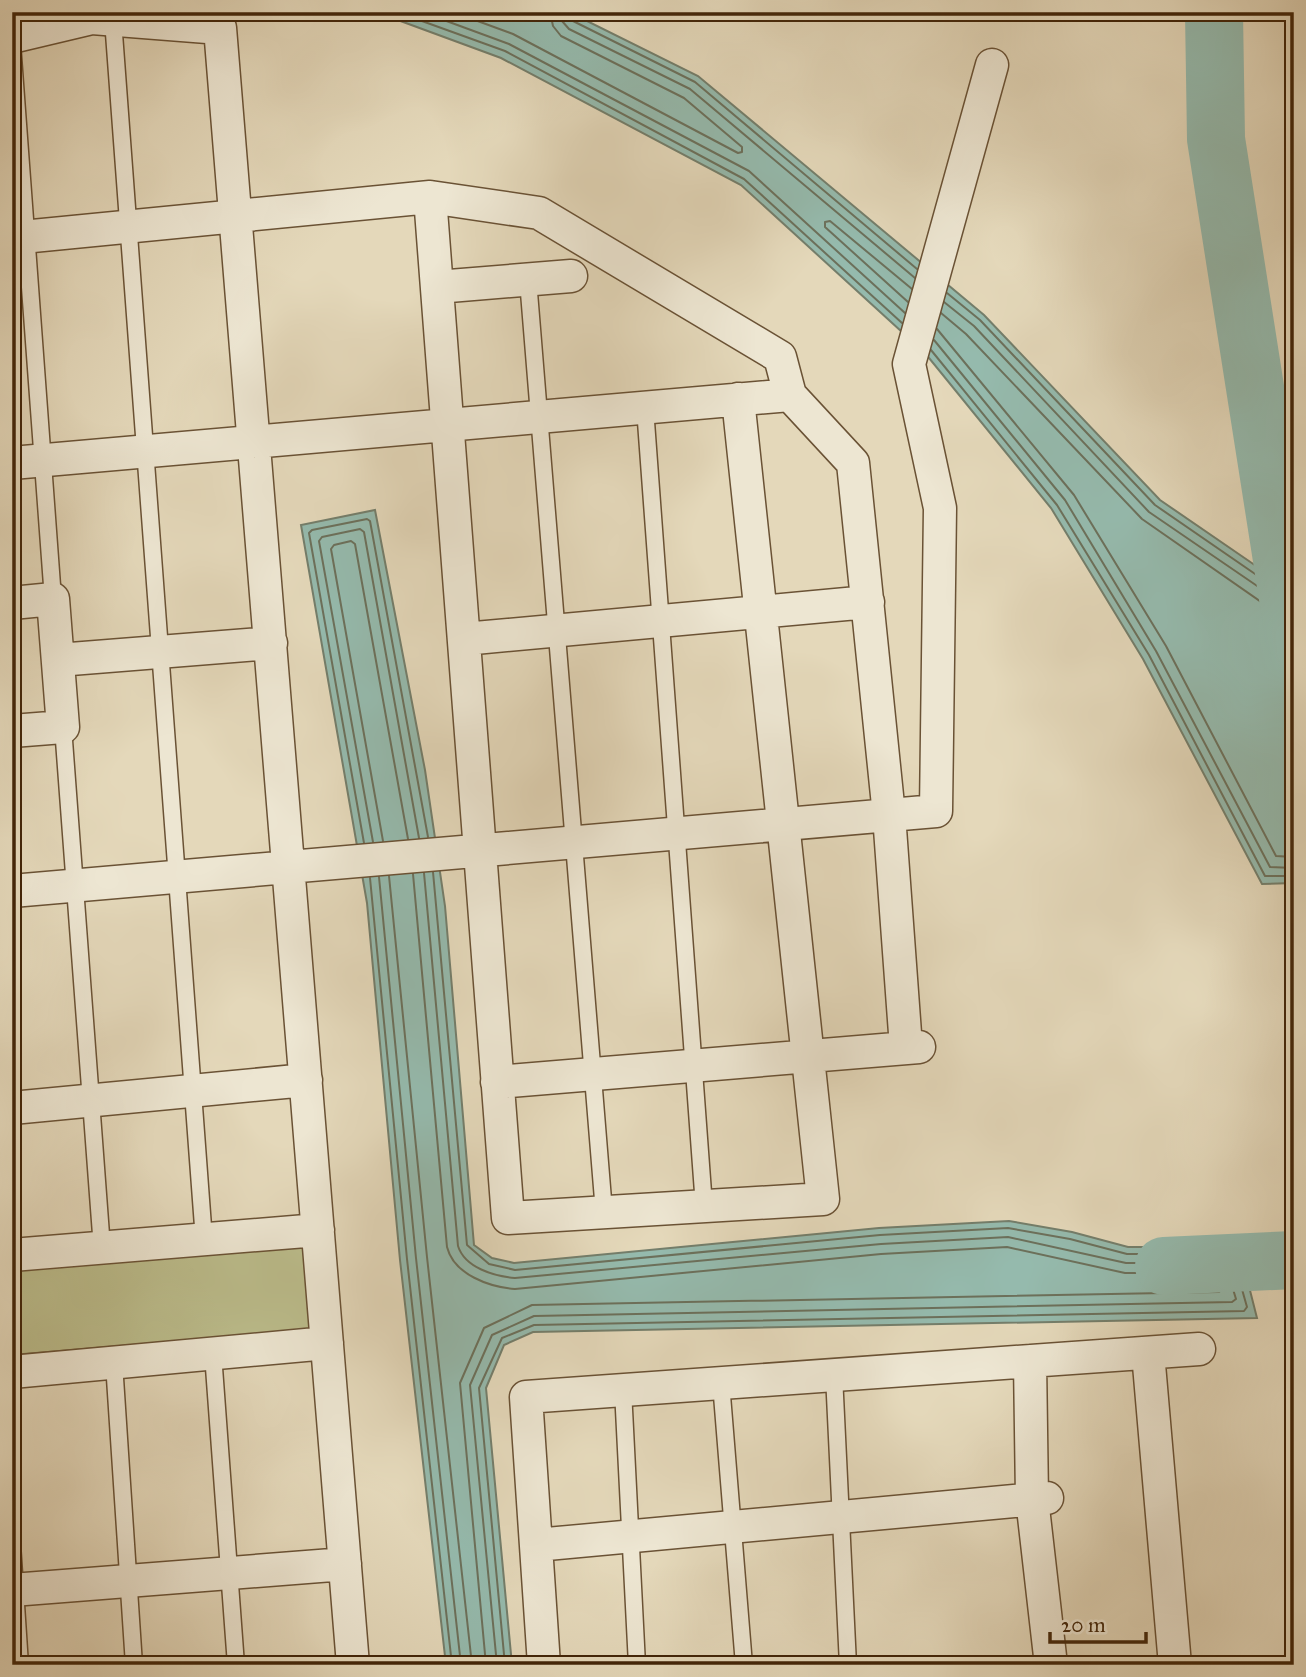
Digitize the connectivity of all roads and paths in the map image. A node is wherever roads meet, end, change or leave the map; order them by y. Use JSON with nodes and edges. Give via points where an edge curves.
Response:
{"nodes":[{"id":1,"x":113,"y":20,"type":"junction"},
{"id":2,"x":12,"y":37,"type":"edge"},
{"id":3,"x":12,"y":43,"type":"edge"},
{"id":4,"x":992,"y":65,"type":"dead end"},
{"id":5,"x":430,"y":197,"type":"junction"},
{"id":6,"x":236,"y":216,"type":"junction"},
{"id":7,"x":128,"y":226,"type":"junction"},
{"id":8,"x":19,"y":237,"type":"edge"},
{"id":9,"x":571,"y":276,"type":"dead end"},
{"id":10,"x":528,"y":280,"type":"junction"},
{"id":11,"x":437,"y":287,"type":"junction"},
{"id":12,"x":790,"y":395,"type":"junction"},
{"id":13,"x":738,"y":400,"type":"junction"},
{"id":14,"x":645,"y":408,"type":"junction"},
{"id":15,"x":539,"y":417,"type":"junction"},
{"id":16,"x":447,"y":425,"type":"junction"},
{"id":17,"x":254,"y":442,"type":"junction"},
{"id":18,"x":145,"y":452,"type":"junction"},
{"id":19,"x":28,"y":462,"type":"edge"},
{"id":20,"x":53,"y":600,"type":"junction"},
{"id":21,"x":867,"y":602,"type":"junction"},
{"id":22,"x":12,"y":603,"type":"edge"},
{"id":23,"x":761,"y":612,"type":"junction"},
{"id":24,"x":661,"y":621,"type":"junction"},
{"id":25,"x":557,"y":631,"type":"junction"},
{"id":26,"x":464,"y":639,"type":"junction"},
{"id":27,"x":271,"y":643,"type":"junction"},
{"id":28,"x":160,"y":652,"type":"junction"},
{"id":29,"x":58,"y":660,"type":"junction"},
{"id":30,"x":63,"y":727,"type":"junction"},
{"id":31,"x":12,"y":731,"type":"edge"},
{"id":32,"x":889,"y":815,"type":"junction"},
{"id":33,"x":783,"y":824,"type":"junction"},
{"id":34,"x":677,"y":834,"type":"junction"},
{"id":35,"x":574,"y":842,"type":"junction"},
{"id":36,"x":479,"y":851,"type":"junction"},
{"id":37,"x":288,"y":867,"type":"junction"},
{"id":38,"x":177,"y":877,"type":"junction"},
{"id":39,"x":75,"y":886,"type":"junction"},
{"id":40,"x":12,"y":891,"type":"edge"},
{"id":41,"x":807,"y":1056,"type":"junction"},
{"id":42,"x":693,"y":1065,"type":"junction"},
{"id":43,"x":593,"y":1073,"type":"junction"},
{"id":44,"x":306,"y":1080,"type":"junction"},
{"id":45,"x":497,"y":1082,"type":"junction"},
{"id":46,"x":193,"y":1091,"type":"junction"},
{"id":47,"x":91,"y":1100,"type":"junction"},
{"id":48,"x":12,"y":1108,"type":"edge"},
{"id":49,"x":704,"y":1206,"type":"junction"},
{"id":50,"x":604,"y":1212,"type":"junction"},
{"id":51,"x":318,"y":1230,"type":"junction"},
{"id":52,"x":204,"y":1240,"type":"junction"},
{"id":53,"x":102,"y":1248,"type":"junction"},
{"id":54,"x":12,"y":1255,"type":"edge"},
{"id":55,"x":327,"y":1343,"type":"junction"},
{"id":56,"x":1199,"y":1349,"type":"dead end"},
{"id":57,"x":212,"y":1353,"type":"junction"},
{"id":58,"x":1148,"y":1353,"type":"junction"},
{"id":59,"x":1030,"y":1361,"type":"junction"},
{"id":60,"x":114,"y":1363,"type":"junction"},
{"id":61,"x":12,"y":1372,"type":"edge"},
{"id":62,"x":834,"y":1375,"type":"junction"},
{"id":63,"x":721,"y":1383,"type":"junction"},
{"id":64,"x":623,"y":1390,"type":"junction"},
{"id":65,"x":1040,"y":1499,"type":"junction"},
{"id":66,"x":841,"y":1517,"type":"junction"},
{"id":67,"x":732,"y":1527,"type":"junction"},
{"id":68,"x":631,"y":1536,"type":"junction"},
{"id":69,"x":12,"y":1544,"type":"edge"},
{"id":70,"x":536,"y":1545,"type":"junction"},
{"id":71,"x":345,"y":1563,"type":"junction"},
{"id":72,"x":229,"y":1573,"type":"junction"},
{"id":73,"x":127,"y":1581,"type":"junction"},
{"id":74,"x":14,"y":1590,"type":"edge"},
{"id":75,"x":20,"y":1665,"type":"edge"},
{"id":76,"x":134,"y":1665,"type":"edge"},
{"id":77,"x":236,"y":1665,"type":"edge"},
{"id":78,"x":353,"y":1665,"type":"edge"},
{"id":79,"x":544,"y":1665,"type":"edge"},
{"id":80,"x":637,"y":1665,"type":"edge"},
{"id":81,"x":744,"y":1665,"type":"edge"},
{"id":82,"x":848,"y":1665,"type":"edge"},
{"id":83,"x":1051,"y":1665,"type":"edge"},
{"id":84,"x":1175,"y":1665,"type":"edge"}],
"edges":[{"from":1,"to":2,"type":"street","via":[[92,19]]},
{"from":1,"to":6,"type":"street","via":[[220,28]]},
{"from":1,"to":7,"type":"lane"},
{"from":3,"to":8,"type":"lane"},
{"from":4,"to":32,"type":"street","via":[[909,365],[940,508],[936,811]]},
{"from":5,"to":6,"type":"street"},
{"from":5,"to":11,"type":"street"},
{"from":5,"to":12,"type":"street","via":[[539,213],[779,358]]},
{"from":6,"to":7,"type":"street"},
{"from":6,"to":17,"type":"street"},
{"from":7,"to":8,"type":"street"},
{"from":7,"to":18,"type":"lane"},
{"from":8,"to":19,"type":"lane"},
{"from":9,"to":10,"type":"street"},
{"from":10,"to":11,"type":"street"},
{"from":10,"to":15,"type":"lane"},
{"from":11,"to":16,"type":"street"},
{"from":12,"to":13,"type":"street"},
{"from":12,"to":21,"type":"street","via":[[853,463]]},
{"from":13,"to":14,"type":"street"},
{"from":13,"to":23,"type":"street"},
{"from":14,"to":15,"type":"street"},
{"from":14,"to":24,"type":"lane"},
{"from":15,"to":16,"type":"street"},
{"from":15,"to":25,"type":"lane"},
{"from":16,"to":17,"type":"street"},
{"from":16,"to":26,"type":"street"},
{"from":17,"to":18,"type":"street"},
{"from":17,"to":27,"type":"street"},
{"from":18,"to":19,"type":"street"},
{"from":18,"to":28,"type":"lane"},
{"from":19,"to":20,"type":"lane"},
{"from":20,"to":22,"type":"street"},
{"from":20,"to":29,"type":"street"},
{"from":21,"to":23,"type":"street"},
{"from":21,"to":32,"type":"street"},
{"from":23,"to":24,"type":"street"},
{"from":23,"to":33,"type":"street"},
{"from":24,"to":25,"type":"street"},
{"from":24,"to":34,"type":"lane"},
{"from":25,"to":26,"type":"street"},
{"from":25,"to":35,"type":"lane"},
{"from":26,"to":36,"type":"street"},
{"from":27,"to":28,"type":"street"},
{"from":27,"to":37,"type":"street"},
{"from":28,"to":29,"type":"street"},
{"from":28,"to":38,"type":"lane"},
{"from":29,"to":30,"type":"street"},
{"from":30,"to":31,"type":"street"},
{"from":30,"to":39,"type":"lane"},
{"from":32,"to":33,"type":"street"},
{"from":32,"to":41,"type":"street","via":[[913,1047]]},
{"from":33,"to":34,"type":"street"},
{"from":33,"to":41,"type":"street"},
{"from":34,"to":35,"type":"street"},
{"from":34,"to":42,"type":"lane"},
{"from":35,"to":36,"type":"street"},
{"from":35,"to":43,"type":"lane"},
{"from":36,"to":37,"type":"street"},
{"from":36,"to":45,"type":"street"},
{"from":37,"to":38,"type":"street"},
{"from":37,"to":44,"type":"street"},
{"from":38,"to":39,"type":"street"},
{"from":38,"to":46,"type":"lane"},
{"from":39,"to":40,"type":"street"},
{"from":39,"to":47,"type":"lane"},
{"from":41,"to":42,"type":"street"},
{"from":41,"to":49,"type":"street","via":[[823,1199]]},
{"from":42,"to":43,"type":"street"},
{"from":42,"to":49,"type":"lane"},
{"from":43,"to":45,"type":"street"},
{"from":43,"to":50,"type":"lane"},
{"from":44,"to":46,"type":"street"},
{"from":44,"to":51,"type":"street"},
{"from":45,"to":50,"type":"street","via":[[508,1218]]},
{"from":46,"to":47,"type":"street"},
{"from":46,"to":52,"type":"lane"},
{"from":47,"to":48,"type":"street"},
{"from":47,"to":53,"type":"lane"},
{"from":49,"to":50,"type":"street"},
{"from":51,"to":52,"type":"street"},
{"from":51,"to":55,"type":"street"},
{"from":52,"to":53,"type":"street"},
{"from":53,"to":54,"type":"street"},
{"from":55,"to":57,"type":"street"},
{"from":55,"to":71,"type":"street"},
{"from":56,"to":58,"type":"street"},
{"from":57,"to":60,"type":"street"},
{"from":57,"to":72,"type":"lane"},
{"from":58,"to":59,"type":"street"},
{"from":58,"to":84,"type":"street"},
{"from":59,"to":62,"type":"street"},
{"from":59,"to":65,"type":"street"},
{"from":60,"to":61,"type":"street"},
{"from":60,"to":73,"type":"lane"},
{"from":62,"to":63,"type":"street"},
{"from":62,"to":66,"type":"lane"},
{"from":63,"to":64,"type":"street"},
{"from":63,"to":67,"type":"lane"},
{"from":64,"to":68,"type":"lane"},
{"from":64,"to":70,"type":"street","via":[[526,1397]]},
{"from":65,"to":66,"type":"street"},
{"from":65,"to":83,"type":"street"},
{"from":66,"to":67,"type":"street"},
{"from":66,"to":82,"type":"lane"},
{"from":67,"to":68,"type":"street"},
{"from":67,"to":81,"type":"lane"},
{"from":68,"to":70,"type":"street"},
{"from":68,"to":80,"type":"lane"},
{"from":69,"to":74,"type":"lane"},
{"from":70,"to":79,"type":"street"},
{"from":71,"to":72,"type":"street"},
{"from":71,"to":78,"type":"street"},
{"from":72,"to":73,"type":"street"},
{"from":72,"to":77,"type":"lane"},
{"from":73,"to":74,"type":"street"},
{"from":73,"to":76,"type":"lane"},
{"from":74,"to":75,"type":"lane"}]}
